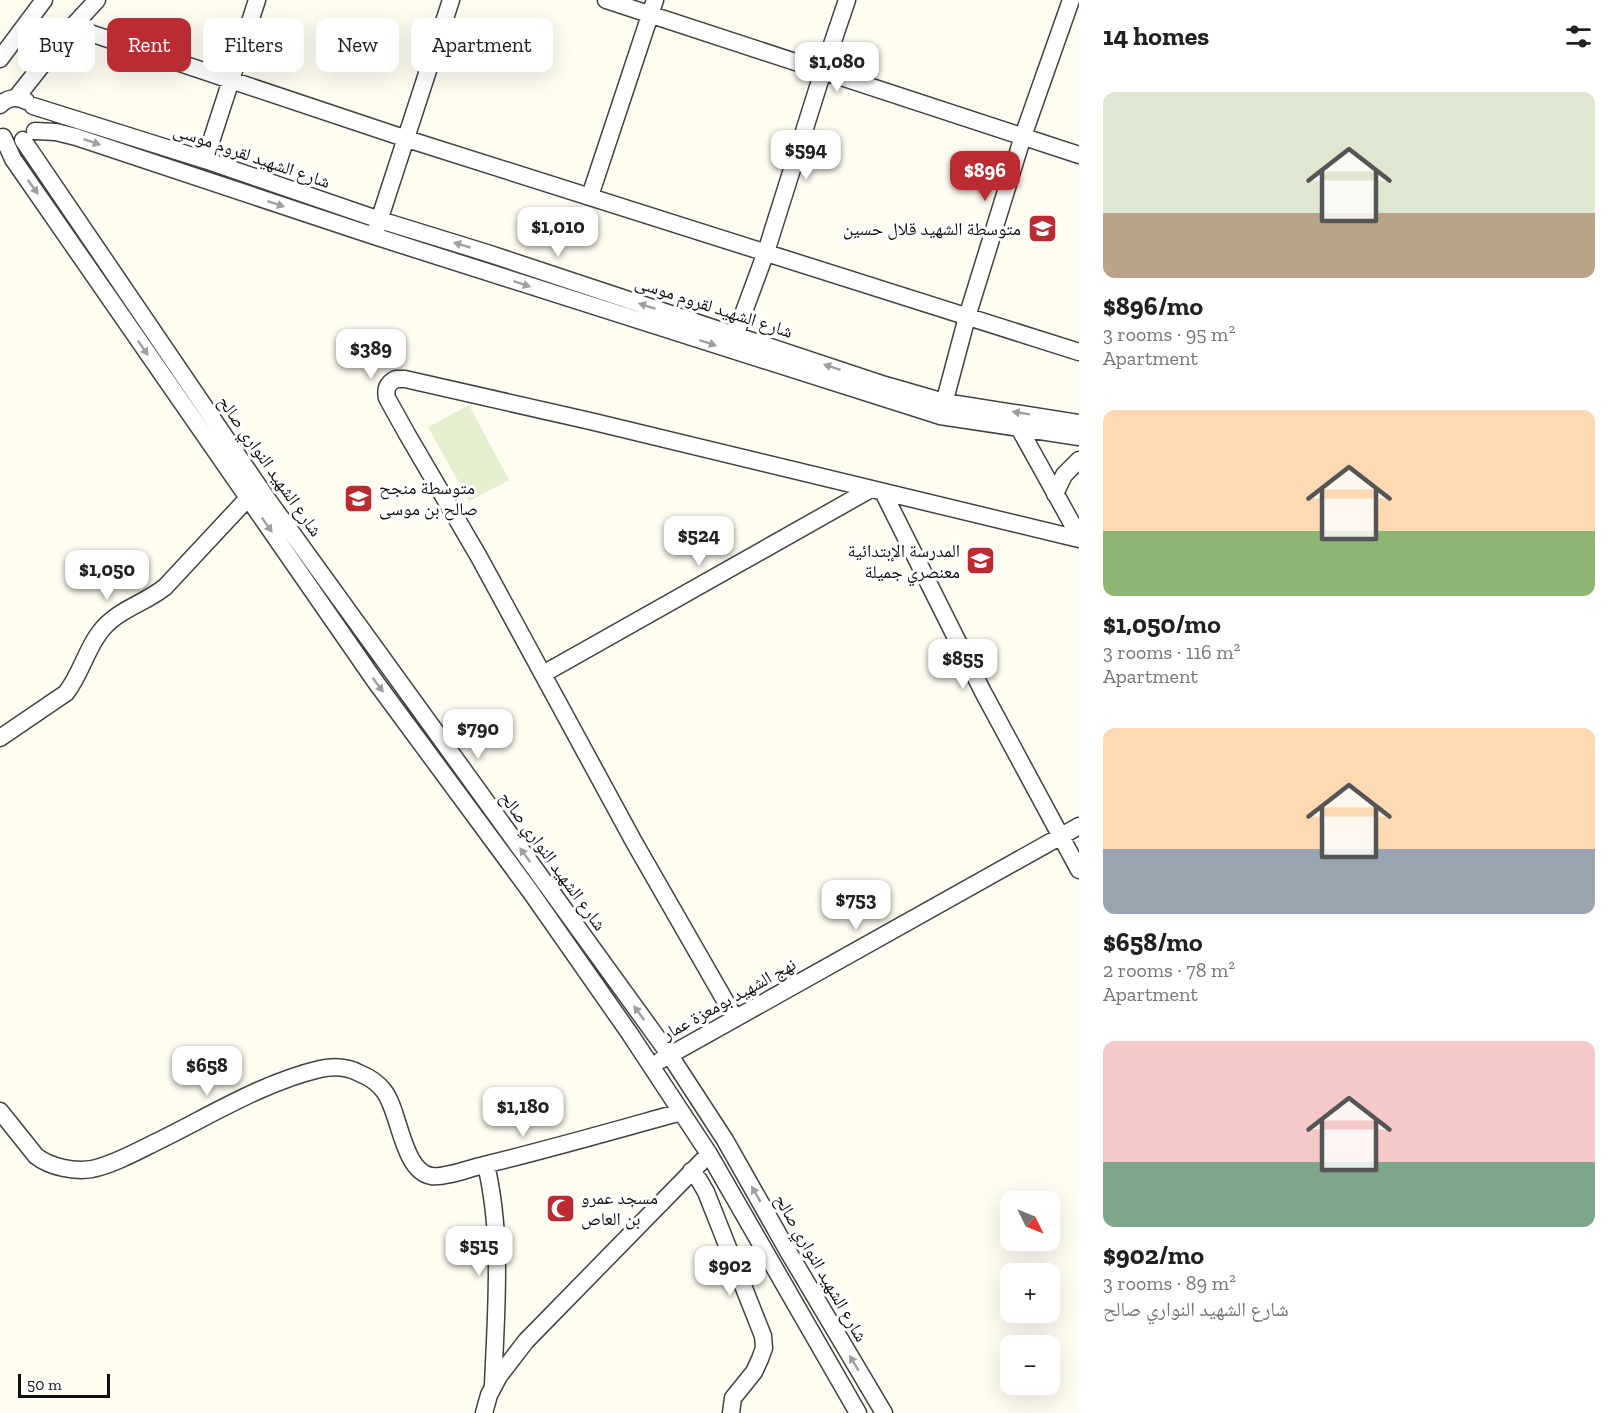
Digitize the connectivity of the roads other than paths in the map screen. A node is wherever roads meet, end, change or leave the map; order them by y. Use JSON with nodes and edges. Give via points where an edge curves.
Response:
{"nodes":[{"id":1,"x":44,"y":0,"type":"edge"},
{"id":2,"x":97,"y":0,"type":"edge"},
{"id":3,"x":257,"y":0,"type":"edge"},
{"id":4,"x":451,"y":0,"type":"edge"},
{"id":5,"x":606,"y":0,"type":"edge"},
{"id":6,"x":848,"y":0,"type":"edge"},
{"id":7,"x":1071,"y":0,"type":"edge"},
{"id":8,"x":653,"y":7,"type":"edge"},
{"id":9,"x":80,"y":18,"type":"edge"},
{"id":10,"x":95,"y":35,"type":"edge"},
{"id":11,"x":0,"y":59,"type":"edge"},
{"id":12,"x":823,"y":71,"type":"junction"},
{"id":13,"x":37,"y":72,"type":"edge"},
{"id":14,"x":231,"y":81,"type":"junction"},
{"id":15,"x":16,"y":98,"type":"junction"},
{"id":16,"x":0,"y":105,"type":"edge"},
{"id":17,"x":33,"y":106,"type":"junction"},
{"id":18,"x":2,"y":135,"type":"edge"},
{"id":19,"x":29,"y":135,"type":"junction"},
{"id":20,"x":1023,"y":136,"type":"junction"},
{"id":21,"x":406,"y":139,"type":"junction"},
{"id":22,"x":1079,"y":155,"type":"edge"},
{"id":23,"x":205,"y":160,"type":"junction"},
{"id":24,"x":590,"y":196,"type":"junction"},
{"id":25,"x":380,"y":220,"type":"junction"},
{"id":26,"x":374,"y":236,"type":"junction"},
{"id":27,"x":766,"y":252,"type":"junction"},
{"id":28,"x":968,"y":317,"type":"junction"},
{"id":29,"x":733,"y":343,"type":"junction"},
{"id":30,"x":1079,"y":351,"type":"edge"},
{"id":31,"x":942,"y":409,"type":"junction"},
{"id":32,"x":1079,"y":423,"type":"edge"},
{"id":33,"x":1019,"y":428,"type":"junction"},
{"id":34,"x":1079,"y":437,"type":"edge"},
{"id":35,"x":1079,"y":460,"type":"edge"},
{"id":36,"x":877,"y":491,"type":"junction"},
{"id":37,"x":1055,"y":494,"type":"junction"},
{"id":38,"x":248,"y":498,"type":"junction"},
{"id":39,"x":1079,"y":537,"type":"edge"},
{"id":40,"x":543,"y":674,"type":"junction"},
{"id":41,"x":0,"y":738,"type":"edge"},
{"id":42,"x":1079,"y":826,"type":"edge"},
{"id":43,"x":1060,"y":836,"type":"junction"},
{"id":44,"x":1079,"y":870,"type":"edge"},
{"id":45,"x":735,"y":1018,"type":"junction"},
{"id":46,"x":669,"y":1054,"type":"junction"},
{"id":47,"x":651,"y":1066,"type":"junction"},
{"id":48,"x":0,"y":1111,"type":"edge"},
{"id":49,"x":681,"y":1112,"type":"junction"},
{"id":50,"x":709,"y":1154,"type":"junction"},
{"id":51,"x":486,"y":1165,"type":"junction"},
{"id":52,"x":691,"y":1171,"type":"junction"},
{"id":53,"x":841,"y":1341,"type":"junction"},
{"id":54,"x":823,"y":1352,"type":"junction"},
{"id":55,"x":493,"y":1388,"type":"junction"},
{"id":56,"x":484,"y":1413,"type":"edge"},
{"id":57,"x":731,"y":1413,"type":"edge"},
{"id":58,"x":858,"y":1413,"type":"edge"},
{"id":59,"x":884,"y":1413,"type":"edge"}],
"edges":[{"from":1,"to":11,"type":"street"},
{"from":2,"to":9,"type":"street"},
{"from":3,"to":14,"type":"street"},
{"from":4,"to":21,"type":"street"},
{"from":5,"to":8,"type":"street"},
{"from":6,"to":12,"type":"street"},
{"from":7,"to":20,"type":"street"},
{"from":8,"to":12,"type":"street"},
{"from":8,"to":24,"type":"street"},
{"from":10,"to":14,"type":"street"},
{"from":12,"to":20,"type":"street"},
{"from":12,"to":27,"type":"street"},
{"from":13,"to":15,"type":"street"},
{"from":14,"to":21,"type":"street"},
{"from":14,"to":23,"type":"street"},
{"from":15,"to":16,"type":"street"},
{"from":15,"to":17,"type":"street","name":"شارع الشهيد لقروم موسى"},
{"from":17,"to":19,"type":"street","via":[[38,118]]},
{"from":17,"to":23,"type":"street","name":"شارع الشهيد لقروم موسى"},
{"from":18,"to":19,"type":"street","name":"شارع الشهيد لقروم موسى","via":[[16,141]]},
{"from":18,"to":38,"type":"street","name":"شارع الشهيد النواري صالح","one_way":true,"via":[[13,159]]},
{"from":19,"to":26,"type":"street","name":"شارع الشهيد لقروم موسى","one_way":true,"via":[[56,132],[76,136]]},
{"from":46,"to":19,"type":"street","name":"شارع الشهيد النواري صالح","one_way":true,"via":[[268,500]]},
{"from":20,"to":22,"type":"street"},
{"from":20,"to":28,"type":"street"},
{"from":21,"to":24,"type":"street"},
{"from":21,"to":25,"type":"street"},
{"from":23,"to":25,"type":"street","name":"شارع الشهيد لقروم موسى"},
{"from":24,"to":27,"type":"street"},
{"from":25,"to":26,"type":"street"},
{"from":29,"to":25,"type":"street","name":"شارع الشهيد لقروم موسى","one_way":true,"via":[[487,253]]},
{"from":26,"to":29,"type":"street","name":"شارع الشهيد لقروم موسى","one_way":true},
{"from":27,"to":28,"type":"street"},
{"from":27,"to":29,"type":"street"},
{"from":28,"to":30,"type":"street"},
{"from":28,"to":31,"type":"street"},
{"from":29,"to":31,"type":"street","name":"شارع الشهيد لقروم موسى"},
{"from":32,"to":31,"type":"street","name":"شارع الشهيد لقروم موسى","one_way":true},
{"from":31,"to":33,"type":"street","name":"شارع الشهيد لقروم موسى"},
{"from":33,"to":34,"type":"street","name":"شارع الشهيد لقروم موسى"},
{"from":33,"to":37,"type":"street"},
{"from":35,"to":37,"type":"street","via":[[1064,475]]},
{"from":36,"to":39,"type":"street"},
{"from":36,"to":40,"type":"street"},
{"from":36,"to":40,"type":"street","via":[[590,421],[396,379],[388,385],[387,398]]},
{"from":36,"to":43,"type":"street"},
{"from":37,"to":39,"type":"street"},
{"from":38,"to":41,"type":"street","via":[[165,587],[115,616],[100,631],[66,693]]},
{"from":38,"to":47,"type":"street","name":"شارع الشهيد النواري صالح","one_way":true},
{"from":40,"to":45,"type":"street"},
{"from":42,"to":43,"type":"street","name":"نهج الشهيد بومعزة عمار"},
{"from":43,"to":44,"type":"street"},
{"from":43,"to":45,"type":"street","name":"نهج الشهيد بومعزة عمار"},
{"from":45,"to":46,"type":"street","name":"نهج الشهيد بومعزة عمار"},
{"from":46,"to":47,"type":"street","name":"نهج الشهيد بومعزة عمار"},
{"from":53,"to":46,"type":"street","name":"شارع الشهيد النواري صالح","one_way":true,"via":[[725,1140]]},
{"from":47,"to":49,"type":"street","name":"شارع الشهيد النواري صالح"},
{"from":48,"to":51,"type":"street","via":[[43,1161],[90,1169],[146,1147],[284,1079],[344,1067],[363,1074],[383,1089],[411,1160],[424,1173],[440,1176]]},
{"from":49,"to":50,"type":"street","name":"شارع الشهيد النواري صالح"},
{"from":49,"to":51,"type":"street"},
{"from":50,"to":52,"type":"street"},
{"from":50,"to":54,"type":"street","name":"شارع الشهيد النواري صالح"},
{"from":51,"to":55,"type":"street","via":[[497,1249]]},
{"from":52,"to":55,"type":"street","via":[[526,1341]]},
{"from":52,"to":57,"type":"street","via":[[706,1192],[763,1336],[760,1359],[733,1398]]},
{"from":53,"to":54,"type":"street"},
{"from":59,"to":53,"type":"street","name":"شارع الشهيد النواري صالح","one_way":true},
{"from":54,"to":58,"type":"street","name":"شارع الشهيد النواري صالح"},
{"from":55,"to":56,"type":"street"}]}
